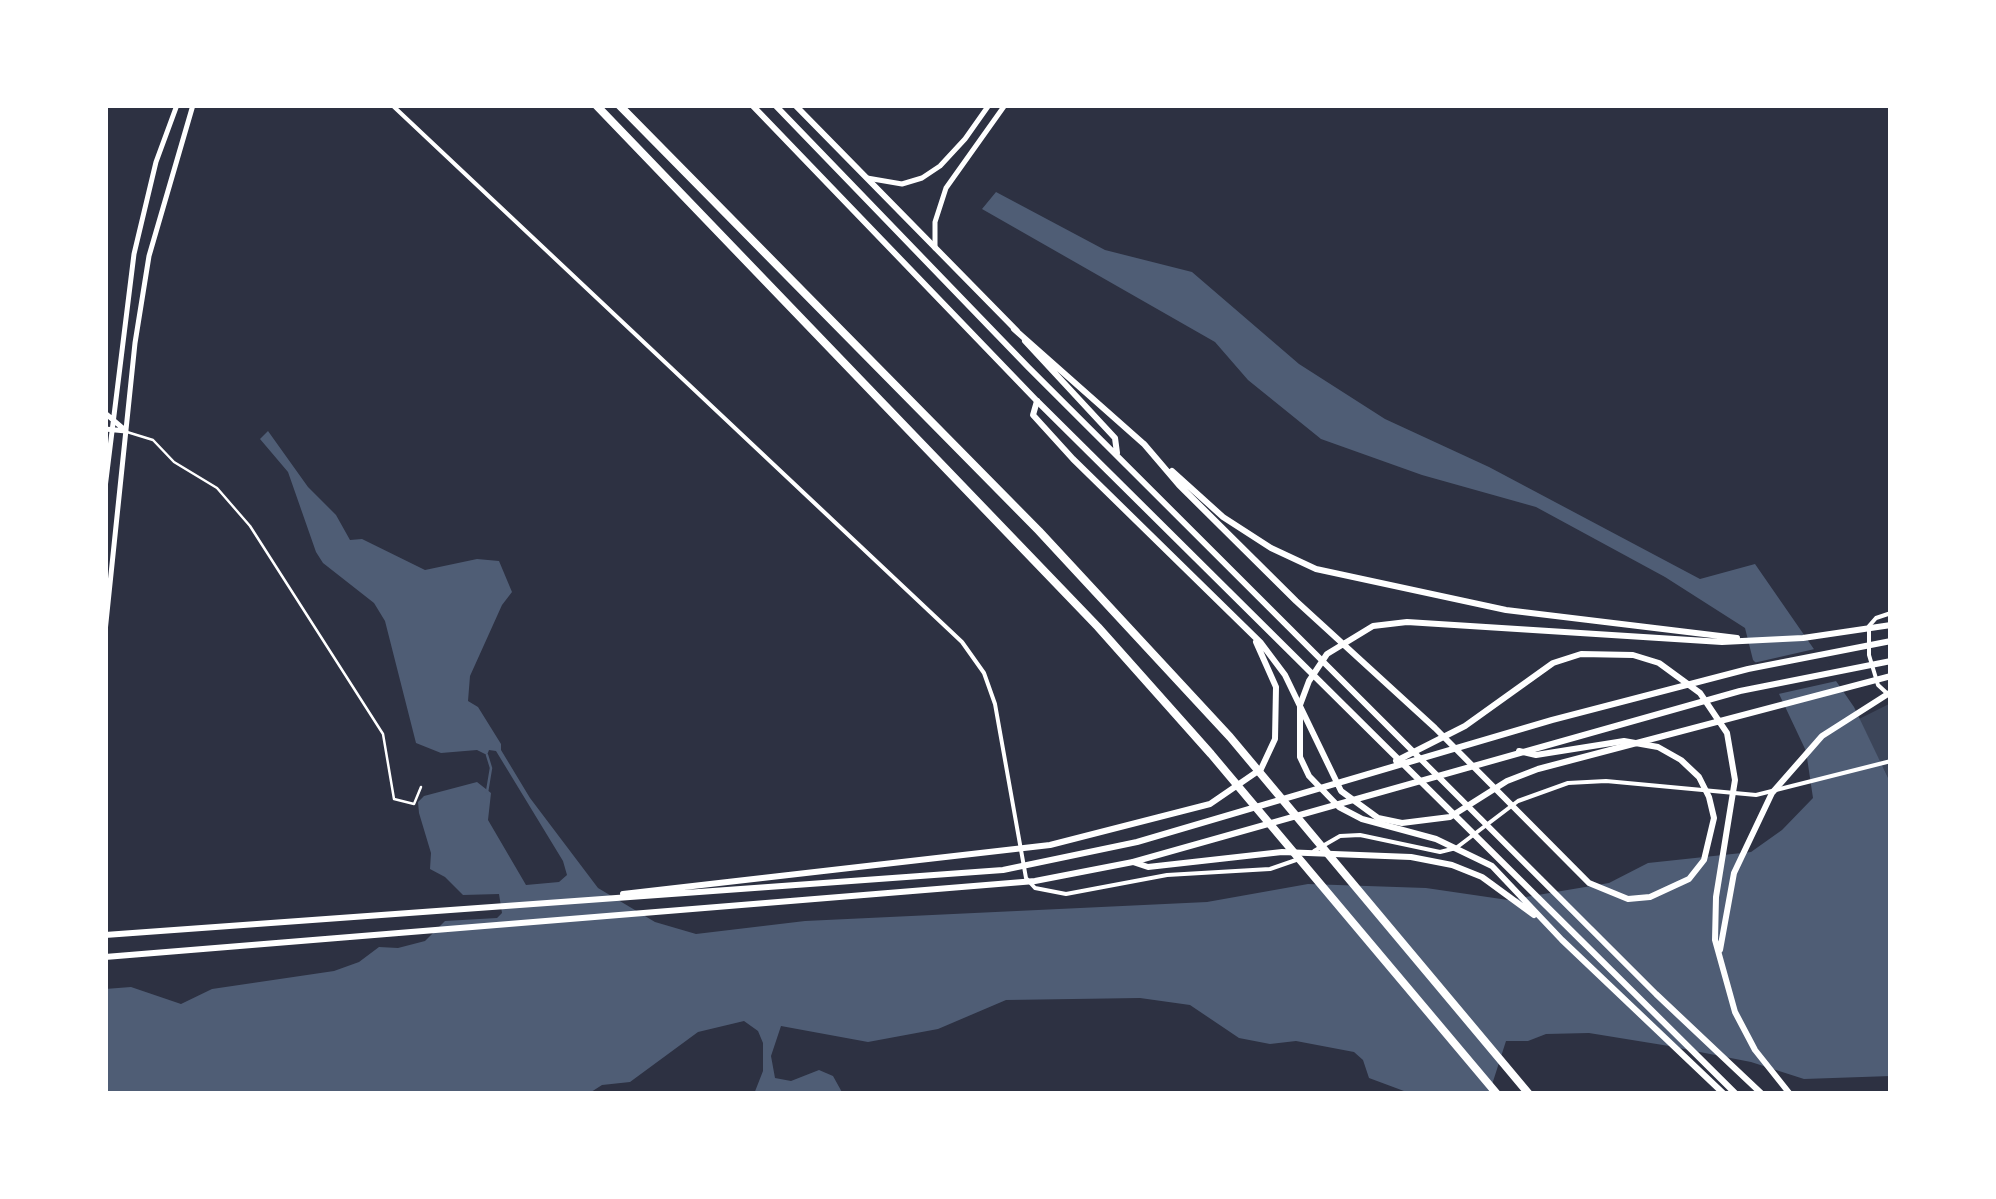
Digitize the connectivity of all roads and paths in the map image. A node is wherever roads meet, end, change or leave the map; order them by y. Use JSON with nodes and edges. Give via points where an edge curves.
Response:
{"nodes":[{"id":1,"x":177,"y":105,"type":"edge"},
{"id":2,"x":193,"y":105,"type":"edge"},
{"id":3,"x":392,"y":105,"type":"edge"},
{"id":4,"x":596,"y":105,"type":"edge"},
{"id":5,"x":620,"y":105,"type":"edge"},
{"id":6,"x":752,"y":105,"type":"edge"},
{"id":7,"x":775,"y":105,"type":"edge"},
{"id":8,"x":795,"y":105,"type":"edge"},
{"id":9,"x":989,"y":105,"type":"edge"},
{"id":10,"x":1005,"y":105,"type":"edge"},
{"id":11,"x":864,"y":177,"type":"junction"},
{"id":12,"x":936,"y":248,"type":"junction"},
{"id":13,"x":1014,"y":329,"type":"junction"},
{"id":14,"x":1036,"y":401,"type":"junction"},
{"id":15,"x":108,"y":414,"type":"edge"},
{"id":16,"x":108,"y":430,"type":"edge"},
{"id":17,"x":126,"y":431,"type":"junction"},
{"id":18,"x":1144,"y":444,"type":"junction"},
{"id":19,"x":1117,"y":454,"type":"junction"},
{"id":20,"x":105,"y":488,"type":"edge"},
{"id":21,"x":1891,"y":613,"type":"edge"},
{"id":22,"x":1891,"y":624,"type":"edge"},
{"id":23,"x":105,"y":632,"type":"edge"},
{"id":24,"x":1253,"y":636,"type":"junction"},
{"id":25,"x":1743,"y":640,"type":"junction"},
{"id":26,"x":1891,"y":641,"type":"edge"},
{"id":27,"x":1891,"y":661,"type":"edge"},
{"id":28,"x":1891,"y":676,"type":"edge"},
{"id":29,"x":1891,"y":695,"type":"edge"},
{"id":30,"x":1519,"y":751,"type":"junction"},
{"id":31,"x":1891,"y":762,"type":"edge"},
{"id":32,"x":1382,"y":769,"type":"junction"},
{"id":33,"x":421,"y":787,"type":"dead end"},
{"id":34,"x":1133,"y":862,"type":"junction"},
{"id":35,"x":578,"y":900,"type":"junction"},
{"id":36,"x":105,"y":936,"type":"edge"},
{"id":37,"x":1562,"y":940,"type":"junction"},
{"id":38,"x":1720,"y":956,"type":"junction"},
{"id":39,"x":105,"y":957,"type":"edge"},
{"id":40,"x":1496,"y":1094,"type":"edge"},
{"id":41,"x":1528,"y":1094,"type":"edge"},
{"id":42,"x":1724,"y":1094,"type":"edge"},
{"id":43,"x":1736,"y":1094,"type":"edge"},
{"id":44,"x":1762,"y":1094,"type":"edge"},
{"id":45,"x":1790,"y":1094,"type":"edge"}],
"edges":[{"from":1,"to":15,"type":"main road","via":[[134,254]]},
{"from":2,"to":17,"type":"main road","via":[[149,256]]},
{"from":3,"to":31,"type":"street","via":[[962,642],[984,672],[995,704],[1026,878],[1035,888],[1066,894],[1167,874],[1270,868],[1340,836],[1440,852],[1472,839],[1518,800],[1568,783],[1756,795]]},
{"from":4,"to":40,"type":"highway","via":[[1098,627]]},
{"from":5,"to":41,"type":"highway","via":[[1039,531],[1230,737]]},
{"from":6,"to":14,"type":"main road"},
{"from":7,"to":19,"type":"main road"},
{"from":8,"to":11,"type":"main road"},
{"from":9,"to":11,"type":"main road","via":[[940,166],[922,178],[902,184]]},
{"from":10,"to":12,"type":"main road","via":[[946,188],[935,222]]},
{"from":11,"to":12,"type":"main road"},
{"from":12,"to":13,"type":"main road"},
{"from":13,"to":18,"type":"main road"},
{"from":13,"to":19,"type":"main road","via":[[1116,438]]},
{"from":14,"to":24,"type":"main road","via":[[1034,416],[1073,459]]},
{"from":14,"to":43,"type":"main road"},
{"from":15,"to":16,"type":"main road"},
{"from":15,"to":17,"type":"main road"},
{"from":16,"to":17,"type":"main road"},
{"from":16,"to":20,"type":"main road"},
{"from":17,"to":23,"type":"main road"},
{"from":17,"to":33,"type":"lane","via":[[153,440],[217,488],[250,526],[383,734],[394,799],[414,804]]},
{"from":18,"to":25,"type":"main road","via":[[1224,517],[1316,569],[1506,610]]},
{"from":18,"to":30,"type":"main road","via":[[1575,873],[1628,899],[1650,897],[1688,879],[1704,860],[1714,818],[1699,777],[1681,760],[1658,747],[1624,741],[1536,756]]},
{"from":19,"to":44,"type":"main road"},
{"from":21,"to":29,"type":"street","via":[[1869,626],[1868,654],[1878,685]]},
{"from":22,"to":25,"type":"main road"},
{"from":24,"to":28,"type":"main road","via":[[1285,674],[1341,791],[1378,818],[1402,823],[1450,817],[1538,769]]},
{"from":24,"to":35,"type":"main road","via":[[1279,702],[1270,754],[1231,794],[1158,820],[974,856]]},
{"from":25,"to":37,"type":"main road","via":[[1407,622],[1372,626],[1347,638],[1309,681],[1300,706],[1300,757],[1339,807],[1460,848],[1492,866]]},
{"from":26,"to":32,"type":"main road","via":[[1748,669]]},
{"from":27,"to":30,"type":"main road","via":[[1740,691]]},
{"from":29,"to":38,"type":"main road","via":[[1822,736],[1772,793],[1734,873]]},
{"from":30,"to":34,"type":"main road"},
{"from":32,"to":35,"type":"main road","via":[[1137,842],[1003,870]]},
{"from":32,"to":38,"type":"main road","via":[[1465,726],[1553,664],[1606,652],[1659,664],[1700,693],[1727,733],[1734,758],[1733,809],[1716,897]]},
{"from":34,"to":37,"type":"main road","via":[[1148,867],[1298,852],[1439,862],[1482,877]]},
{"from":34,"to":39,"type":"main road","via":[[958,890]]},
{"from":35,"to":36,"type":"main road"},
{"from":37,"to":42,"type":"main road"},
{"from":38,"to":45,"type":"main road","via":[[1735,1012]]}]}
